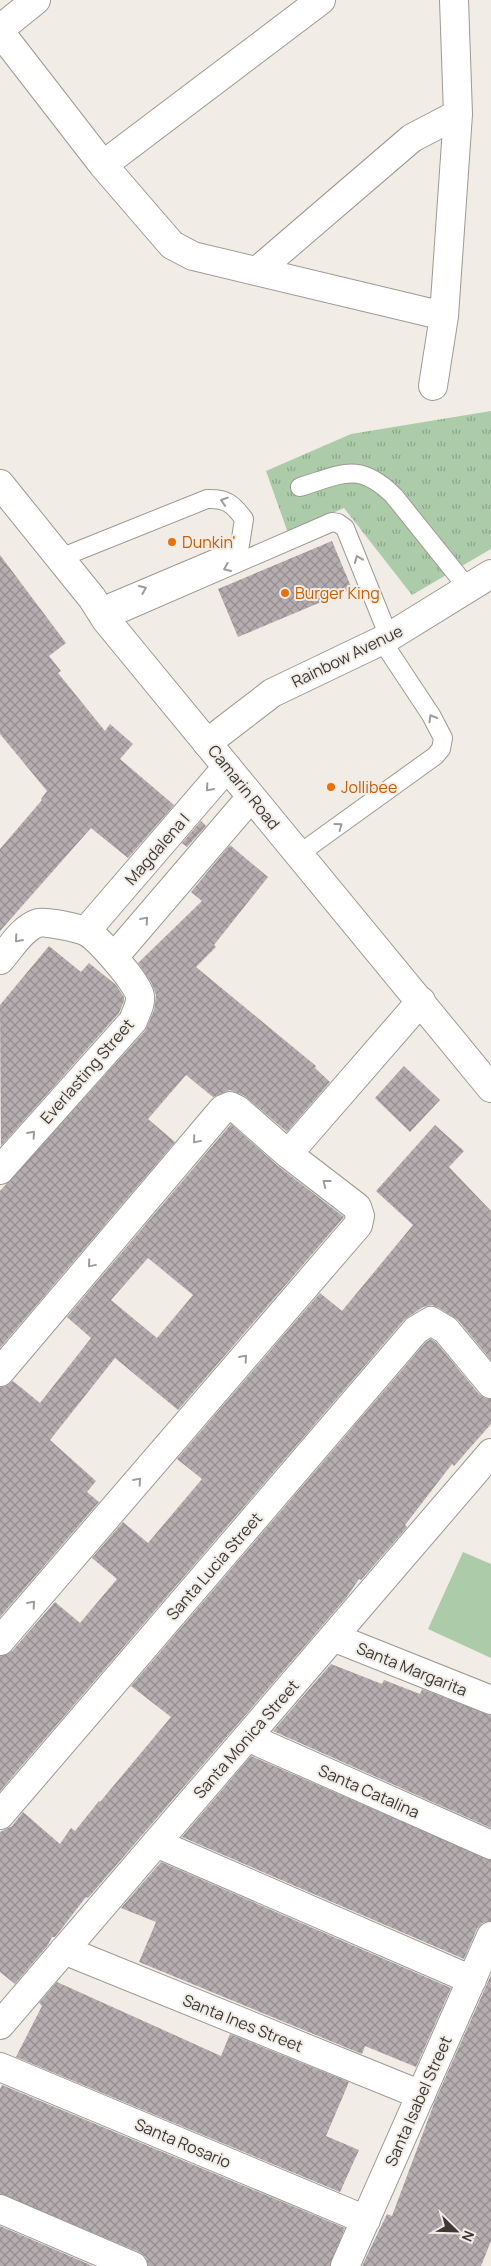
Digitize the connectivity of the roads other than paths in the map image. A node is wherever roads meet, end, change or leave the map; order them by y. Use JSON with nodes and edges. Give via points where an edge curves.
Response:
{"nodes":[{"id":1,"x":36,"y":0,"type":"edge"},
{"id":2,"x":321,"y":0,"type":"edge"},
{"id":3,"x":454,"y":0,"type":"edge"},
{"id":4,"x":0,"y":30,"type":"edge"},
{"id":5,"x":458,"y":114,"type":"junction"},
{"id":6,"x":104,"y":165,"type":"junction"},
{"id":7,"x":257,"y":270,"type":"junction"},
{"id":8,"x":444,"y":316,"type":"junction"},
{"id":9,"x":433,"y":386,"type":"dead end"},
{"id":10,"x":0,"y":484,"type":"edge"},
{"id":11,"x":300,"y":487,"type":"dead end"},
{"id":12,"x":60,"y":558,"type":"junction"},
{"id":13,"x":491,"y":574,"type":"edge"},
{"id":14,"x":467,"y":587,"type":"junction"},
{"id":15,"x":102,"y":614,"type":"junction"},
{"id":16,"x":385,"y":639,"type":"junction"},
{"id":17,"x":207,"y":743,"type":"junction"},
{"id":18,"x":227,"y":767,"type":"junction"},
{"id":19,"x":251,"y":796,"type":"junction"},
{"id":20,"x":299,"y":854,"type":"junction"},
{"id":21,"x":86,"y":931,"type":"junction"},
{"id":22,"x":114,"y":956,"type":"junction"},
{"id":23,"x":0,"y":960,"type":"edge"},
{"id":24,"x":421,"y":1001,"type":"junction"},
{"id":25,"x":491,"y":1088,"type":"edge"},
{"id":26,"x":288,"y":1154,"type":"junction"},
{"id":27,"x":0,"y":1170,"type":"edge"},
{"id":28,"x":0,"y":1372,"type":"edge"},
{"id":29,"x":491,"y":1384,"type":"edge"},
{"id":30,"x":491,"y":1452,"type":"edge"},
{"id":31,"x":333,"y":1637,"type":"junction"},
{"id":32,"x":0,"y":1641,"type":"edge"},
{"id":33,"x":491,"y":1700,"type":"edge"},
{"id":34,"x":247,"y":1737,"type":"junction"},
{"id":35,"x":0,"y":1815,"type":"edge"},
{"id":36,"x":156,"y":1843,"type":"junction"},
{"id":37,"x":491,"y":1845,"type":"edge"},
{"id":38,"x":491,"y":1936,"type":"edge"},
{"id":39,"x":64,"y":1950,"type":"junction"},
{"id":40,"x":472,"y":1980,"type":"junction"},
{"id":41,"x":0,"y":2025,"type":"edge"},
{"id":42,"x":0,"y":2067,"type":"edge"},
{"id":43,"x":421,"y":2095,"type":"junction"},
{"id":44,"x":0,"y":2209,"type":"edge"},
{"id":45,"x":366,"y":2220,"type":"junction"},
{"id":46,"x":133,"y":2266,"type":"edge"},
{"id":47,"x":346,"y":2266,"type":"edge"}],
"edges":[{"from":1,"to":4,"type":"street"},
{"from":2,"to":6,"type":"street"},
{"from":3,"to":5,"type":"street"},
{"from":4,"to":6,"type":"street"},
{"from":5,"to":7,"type":"street","via":[[412,138]]},
{"from":5,"to":8,"type":"street"},
{"from":6,"to":7,"type":"street","via":[[172,245],[193,256]]},
{"from":7,"to":8,"type":"street"},
{"from":8,"to":9,"type":"street"},
{"from":10,"to":12,"type":"street","name":"Camarin Road"},
{"from":11,"to":14,"type":"lane","via":[[346,473],[366,475],[381,483]]},
{"from":12,"to":15,"type":"street","name":"Camarin Road"},
{"from":15,"to":12,"type":"lane","one_way":true,"via":[[233,551],[240,545],[244,519],[234,505],[224,500],[207,499]]},
{"from":13,"to":14,"type":"street","name":"Rainbow Avenue"},
{"from":14,"to":16,"type":"street","name":"Rainbow Avenue"},
{"from":16,"to":15,"type":"lane","one_way":true,"via":[[345,528],[332,522]]},
{"from":15,"to":17,"type":"street","name":"Camarin Road"},
{"from":16,"to":17,"type":"street","name":"Rainbow Avenue","via":[[272,693]]},
{"from":20,"to":16,"type":"lane","one_way":true,"via":[[435,756],[443,744],[431,715]]},
{"from":17,"to":18,"type":"street","name":"Camarin Road"},
{"from":18,"to":19,"type":"street","name":"Camarin Road"},
{"from":18,"to":21,"type":"street","name":"Magdalena I","one_way":true},
{"from":19,"to":20,"type":"street","name":"Camarin Road"},
{"from":22,"to":19,"type":"street","one_way":true},
{"from":20,"to":24,"type":"street","name":"Camarin Road"},
{"from":21,"to":22,"type":"street","name":"Everlasting Street"},
{"from":21,"to":23,"type":"street","name":"Everlasting Street","one_way":true,"via":[[39,923],[27,929]]},
{"from":27,"to":22,"type":"street","name":"Everlasting Street","one_way":true,"via":[[133,1021],[140,1004],[140,993]]},
{"from":24,"to":25,"type":"street","name":"Camarin Road"},
{"from":24,"to":26,"type":"street"},
{"from":26,"to":28,"type":"street","one_way":true,"via":[[238,1110],[230,1106],[223,1109]]},
{"from":32,"to":26,"type":"street","one_way":true,"via":[[358,1225],[360,1216],[357,1208]]},
{"from":29,"to":35,"type":"street","name":"Santa Lucia Street","via":[[446,1330],[431,1321],[416,1330]]},
{"from":30,"to":31,"type":"street","name":"Santa Monica Street"},
{"from":31,"to":33,"type":"street","name":"Santa Margarita"},
{"from":31,"to":34,"type":"street","name":"Santa Monica Street"},
{"from":34,"to":36,"type":"street","name":"Santa Monica Street"},
{"from":34,"to":37,"type":"street","name":"Santa Catalina"},
{"from":36,"to":39,"type":"street","name":"Santa Monica Street"},
{"from":36,"to":40,"type":"street"},
{"from":38,"to":40,"type":"street","name":"Santa Isabel Street"},
{"from":39,"to":41,"type":"street","name":"Santa Monica Street"},
{"from":39,"to":43,"type":"street","name":"Santa Ines Street"},
{"from":40,"to":43,"type":"street","name":"Santa Isabel Street"},
{"from":42,"to":45,"type":"street","name":"Santa Rosario"},
{"from":43,"to":45,"type":"street","name":"Santa Isabel Street"},
{"from":44,"to":46,"type":"street"},
{"from":45,"to":47,"type":"street","name":"Santa Isabel Street"}]}
